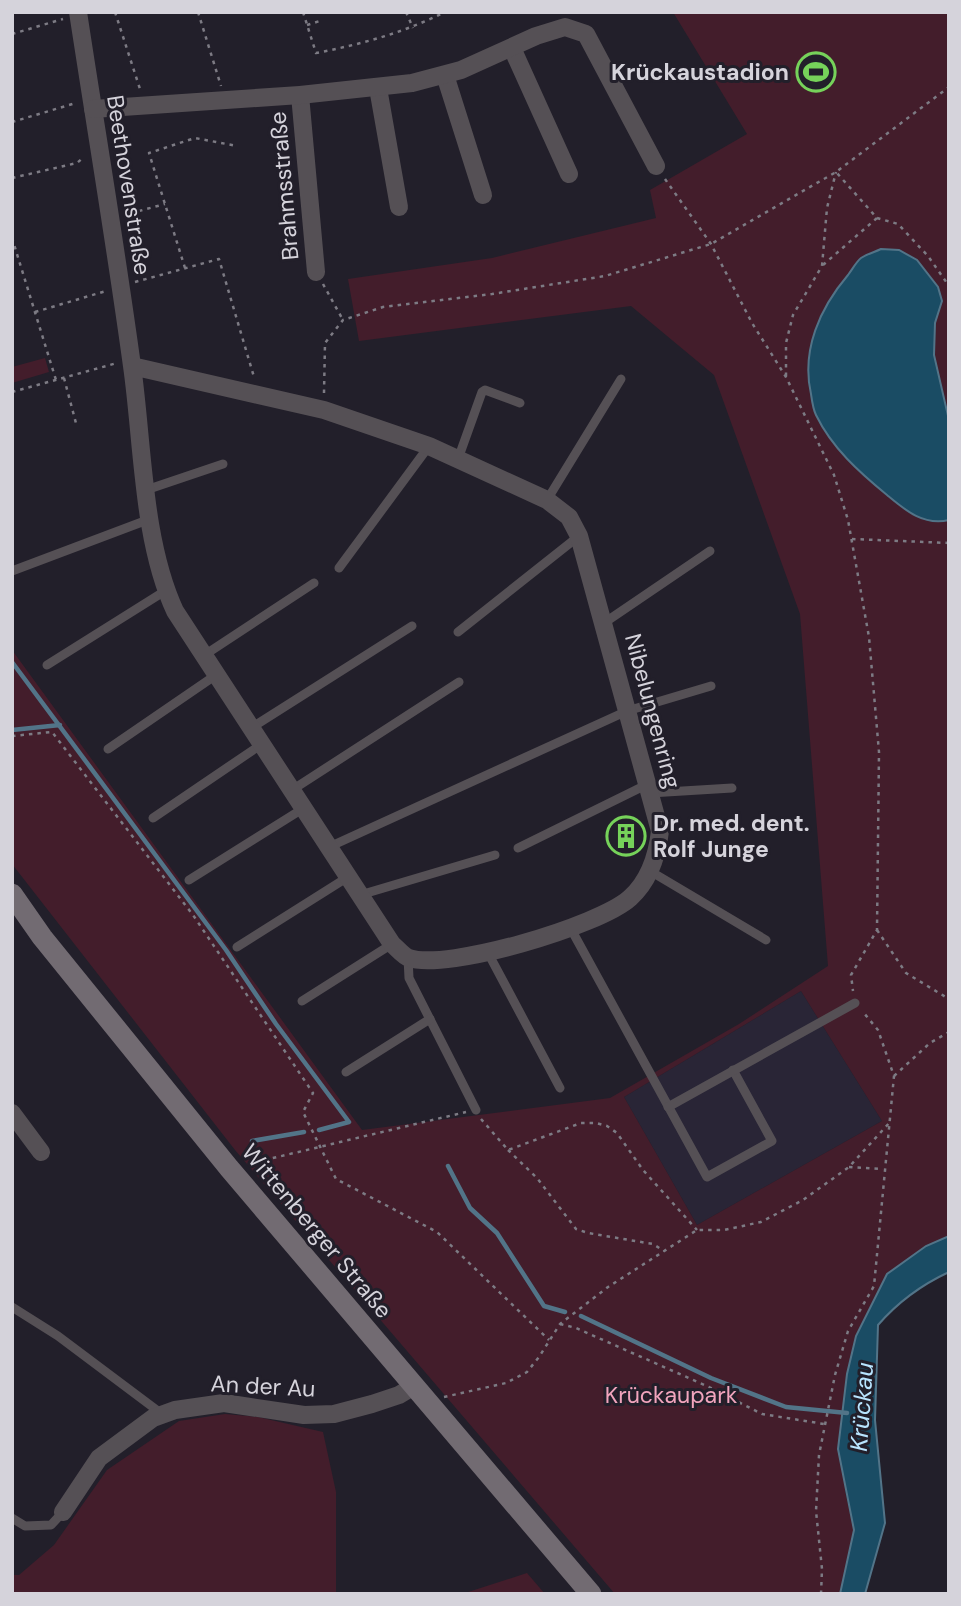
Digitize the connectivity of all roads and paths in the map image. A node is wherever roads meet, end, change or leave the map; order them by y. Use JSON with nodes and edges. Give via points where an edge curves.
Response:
{"nodes":[{"id":1,"x":115,"y":12,"type":"edge"},
{"id":2,"x":198,"y":12,"type":"edge"},
{"id":3,"x":303,"y":12,"type":"edge"},
{"id":4,"x":407,"y":12,"type":"edge"},
{"id":5,"x":445,"y":12,"type":"edge"},
{"id":6,"x":78,"y":13,"type":"edge"},
{"id":7,"x":324,"y":20,"type":"dead end"},
{"id":8,"x":307,"y":25,"type":"junction"},
{"id":9,"x":413,"y":28,"type":"junction"},
{"id":10,"x":12,"y":33,"type":"edge"},
{"id":11,"x":512,"y":48,"type":"junction"},
{"id":12,"x":445,"y":75,"type":"junction"},
{"id":13,"x":949,"y":87,"type":"edge"},
{"id":14,"x":378,"y":88,"type":"junction"},
{"id":15,"x":300,"y":95,"type":"junction"},
{"id":16,"x":225,"y":101,"type":"junction"},
{"id":17,"x":92,"y":104,"type":"junction"},
{"id":18,"x":145,"y":106,"type":"junction"},
{"id":19,"x":25,"y":110,"type":"dead end"},
{"id":20,"x":28,"y":117,"type":"junction"},
{"id":21,"x":12,"y":122,"type":"edge"},
{"id":22,"x":237,"y":146,"type":"dead end"},
{"id":23,"x":98,"y":147,"type":"junction"},
{"id":24,"x":656,"y":166,"type":"joint"},
{"id":25,"x":836,"y":172,"type":"junction"},
{"id":26,"x":569,"y":174,"type":"dead end"},
{"id":27,"x":12,"y":178,"type":"edge"},
{"id":28,"x":483,"y":195,"type":"dead end"},
{"id":29,"x":165,"y":204,"type":"junction"},
{"id":30,"x":400,"y":207,"type":"dead end"},
{"id":31,"x":139,"y":211,"type":"dead end"},
{"id":32,"x":877,"y":218,"type":"junction"},
{"id":33,"x":12,"y":238,"type":"edge"},
{"id":34,"x":711,"y":244,"type":"junction"},
{"id":35,"x":822,"y":266,"type":"junction"},
{"id":36,"x":185,"y":268,"type":"junction"},
{"id":37,"x":316,"y":272,"type":"joint"},
{"id":38,"x":949,"y":286,"type":"edge"},
{"id":39,"x":120,"y":287,"type":"junction"},
{"id":40,"x":35,"y":312,"type":"junction"},
{"id":41,"x":343,"y":320,"type":"junction"},
{"id":42,"x":132,"y":366,"type":"junction"},
{"id":43,"x":786,"y":377,"type":"junction"},
{"id":44,"x":64,"y":378,"type":"junction"},
{"id":45,"x":621,"y":379,"type":"dead end"},
{"id":46,"x":56,"y":380,"type":"junction"},
{"id":47,"x":12,"y":392,"type":"edge"},
{"id":48,"x":260,"y":396,"type":"junction"},
{"id":49,"x":520,"y":403,"type":"dead end"},
{"id":50,"x":324,"y":410,"type":"junction"},
{"id":51,"x":77,"y":427,"type":"dead end"},
{"id":52,"x":429,"y":446,"type":"junction"},
{"id":53,"x":458,"y":459,"type":"junction"},
{"id":54,"x":223,"y":464,"type":"dead end"},
{"id":55,"x":146,"y":489,"type":"junction"},
{"id":56,"x":547,"y":500,"type":"junction"},
{"id":57,"x":150,"y":519,"type":"junction"},
{"id":58,"x":579,"y":536,"type":"junction"},
{"id":59,"x":852,"y":539,"type":"junction"},
{"id":60,"x":949,"y":543,"type":"edge"},
{"id":61,"x":710,"y":551,"type":"dead end"},
{"id":62,"x":338,"y":568,"type":"dead end"},
{"id":63,"x":12,"y":571,"type":"edge"},
{"id":64,"x":314,"y":583,"type":"dead end"},
{"id":65,"x":165,"y":591,"type":"junction"},
{"id":66,"x":604,"y":623,"type":"junction"},
{"id":67,"x":412,"y":626,"type":"dead end"},
{"id":68,"x":458,"y":632,"type":"dead end"},
{"id":69,"x":203,"y":656,"type":"junction"},
{"id":70,"x":47,"y":665,"type":"dead end"},
{"id":71,"x":216,"y":675,"type":"junction"},
{"id":72,"x":459,"y":682,"type":"dead end"},
{"id":73,"x":711,"y":686,"type":"dead end"},
{"id":74,"x":627,"y":711,"type":"junction"},
{"id":75,"x":251,"y":728,"type":"junction"},
{"id":76,"x":12,"y":736,"type":"edge"},
{"id":77,"x":262,"y":744,"type":"junction"},
{"id":78,"x":108,"y":749,"type":"dead end"},
{"id":79,"x":732,"y":788,"type":"dead end"},
{"id":80,"x":649,"y":789,"type":"junction"},
{"id":81,"x":292,"y":790,"type":"junction"},
{"id":82,"x":304,"y":808,"type":"junction"},
{"id":83,"x":153,"y":818,"type":"dead end"},
{"id":84,"x":329,"y":847,"type":"junction"},
{"id":85,"x":518,"y":848,"type":"dead end"},
{"id":86,"x":495,"y":855,"type":"dead end"},
{"id":87,"x":650,"y":871,"type":"junction"},
{"id":88,"x":348,"y":877,"type":"junction"},
{"id":89,"x":189,"y":880,"type":"dead end"},
{"id":90,"x":12,"y":894,"type":"edge"},
{"id":91,"x":360,"y":895,"type":"junction"},
{"id":92,"x":571,"y":929,"type":"junction"},
{"id":93,"x":877,"y":930,"type":"junction"},
{"id":94,"x":766,"y":940,"type":"dead end"},
{"id":95,"x":392,"y":944,"type":"junction"},
{"id":96,"x":237,"y":947,"type":"dead end"},
{"id":97,"x":487,"y":951,"type":"junction"},
{"id":98,"x":408,"y":958,"type":"junction"},
{"id":99,"x":949,"y":999,"type":"edge"},
{"id":100,"x":302,"y":1001,"type":"dead end"},
{"id":101,"x":855,"y":1003,"type":"junction"},
{"id":102,"x":430,"y":1019,"type":"junction"},
{"id":103,"x":949,"y":1032,"type":"edge"},
{"id":104,"x":733,"y":1070,"type":"junction"},
{"id":105,"x":346,"y":1072,"type":"dead end"},
{"id":106,"x":894,"y":1076,"type":"junction"},
{"id":107,"x":560,"y":1088,"type":"dead end"},
{"id":108,"x":668,"y":1107,"type":"junction"},
{"id":109,"x":476,"y":1110,"type":"junction"},
{"id":110,"x":12,"y":1113,"type":"edge"},
{"id":111,"x":891,"y":1121,"type":"junction"},
{"id":112,"x":318,"y":1146,"type":"junction"},
{"id":113,"x":508,"y":1150,"type":"junction"},
{"id":114,"x":41,"y":1152,"type":"dead end"},
{"id":115,"x":849,"y":1167,"type":"junction"},
{"id":116,"x":229,"y":1168,"type":"junction"},
{"id":117,"x":883,"y":1169,"type":"junction"},
{"id":118,"x":697,"y":1230,"type":"junction"},
{"id":119,"x":664,"y":1251,"type":"junction"},
{"id":120,"x":12,"y":1307,"type":"edge"},
{"id":121,"x":560,"y":1324,"type":"junction"},
{"id":122,"x":549,"y":1340,"type":"junction"},
{"id":123,"x":420,"y":1393,"type":"junction"},
{"id":124,"x":162,"y":1414,"type":"junction"},
{"id":125,"x":825,"y":1424,"type":"junction"},
{"id":126,"x":63,"y":1512,"type":"joint"},
{"id":127,"x":12,"y":1518,"type":"edge"},
{"id":128,"x":592,"y":1594,"type":"edge"},
{"id":129,"x":821,"y":1594,"type":"edge"}],
"edges":[{"from":1,"to":18,"type":"path"},
{"from":2,"to":16,"type":"path"},
{"from":3,"to":8,"type":"path"},
{"from":4,"to":9,"type":"path"},
{"from":5,"to":9,"type":"path"},
{"from":6,"to":10,"type":"path"},
{"from":6,"to":17,"type":"street","name":"Beethovenstraße"},
{"from":7,"to":8,"type":"path"},
{"from":8,"to":9,"type":"path","via":[[316,53]]},
{"from":11,"to":12,"type":"street","name":"Brahmsstraße"},
{"from":11,"to":24,"type":"street","name":"Brahmsstraße","via":[[565,27],[586,34]]},
{"from":11,"to":26,"type":"street"},
{"from":12,"to":14,"type":"street","name":"Brahmsstraße"},
{"from":12,"to":28,"type":"street"},
{"from":13,"to":25,"type":"path"},
{"from":14,"to":15,"type":"street","name":"Brahmsstraße"},
{"from":14,"to":30,"type":"street"},
{"from":15,"to":16,"type":"street","name":"Brahmsstraße"},
{"from":15,"to":37,"type":"street","name":"Brahmsstraße"},
{"from":16,"to":18,"type":"street","name":"Brahmsstraße"},
{"from":17,"to":18,"type":"street","name":"Brahmsstraße"},
{"from":17,"to":20,"type":"path"},
{"from":17,"to":23,"type":"street","name":"Beethovenstraße"},
{"from":19,"to":20,"type":"path"},
{"from":20,"to":21,"type":"path"},
{"from":22,"to":29,"type":"path","via":[[195,138],[149,153]]},
{"from":23,"to":27,"type":"path","via":[[77,163]]},
{"from":23,"to":39,"type":"street","name":"Beethovenstraße"},
{"from":24,"to":34,"type":"path"},
{"from":25,"to":32,"type":"path"},
{"from":25,"to":34,"type":"path"},
{"from":25,"to":35,"type":"path","via":[[827,208]]},
{"from":29,"to":31,"type":"path"},
{"from":29,"to":36,"type":"path"},
{"from":32,"to":35,"type":"path"},
{"from":32,"to":38,"type":"path","via":[[898,224]]},
{"from":33,"to":40,"type":"path"},
{"from":34,"to":41,"type":"path","via":[[605,276],[383,307]]},
{"from":34,"to":43,"type":"path"},
{"from":35,"to":43,"type":"path","via":[[793,315],[786,343]]},
{"from":36,"to":39,"type":"path"},
{"from":36,"to":48,"type":"path","via":[[219,259]]},
{"from":37,"to":41,"type":"path"},
{"from":39,"to":40,"type":"path"},
{"from":39,"to":42,"type":"street","name":"Beethovenstraße"},
{"from":40,"to":46,"type":"path"},
{"from":41,"to":50,"type":"path","via":[[325,343]]},
{"from":42,"to":44,"type":"path","via":[[118,363]]},
{"from":42,"to":48,"type":"street","name":"Nibelungenring"},
{"from":42,"to":55,"type":"street"},
{"from":43,"to":59,"type":"path","via":[[834,475]]},
{"from":44,"to":46,"type":"path"},
{"from":44,"to":51,"type":"path"},
{"from":45,"to":56,"type":"lane"},
{"from":46,"to":47,"type":"path"},
{"from":48,"to":50,"type":"street","name":"Nibelungenring"},
{"from":49,"to":53,"type":"lane","via":[[482,392]]},
{"from":50,"to":52,"type":"street","name":"Nibelungenring"},
{"from":52,"to":53,"type":"street","name":"Nibelungenring"},
{"from":52,"to":62,"type":"lane"},
{"from":53,"to":56,"type":"street","name":"Nibelungenring"},
{"from":54,"to":55,"type":"lane"},
{"from":55,"to":57,"type":"street"},
{"from":56,"to":58,"type":"street","name":"Nibelungenring","via":[[569,517]]},
{"from":57,"to":63,"type":"lane"},
{"from":57,"to":65,"type":"street"},
{"from":58,"to":66,"type":"street","name":"Nibelungenring"},
{"from":58,"to":68,"type":"lane"},
{"from":59,"to":60,"type":"path"},
{"from":59,"to":93,"type":"path","via":[[869,637],[879,752]]},
{"from":61,"to":66,"type":"lane"},
{"from":64,"to":69,"type":"lane"},
{"from":65,"to":69,"type":"street"},
{"from":65,"to":70,"type":"lane"},
{"from":66,"to":74,"type":"street","name":"Nibelungenring"},
{"from":67,"to":75,"type":"lane"},
{"from":69,"to":71,"type":"street"},
{"from":71,"to":75,"type":"street"},
{"from":71,"to":78,"type":"lane"},
{"from":72,"to":81,"type":"lane"},
{"from":73,"to":74,"type":"lane"},
{"from":74,"to":80,"type":"street","name":"Nibelungenring"},
{"from":74,"to":84,"type":"lane"},
{"from":75,"to":77,"type":"street"},
{"from":76,"to":112,"type":"path","via":[[52,732],[193,915],[313,1093],[303,1112]]},
{"from":77,"to":81,"type":"street"},
{"from":77,"to":83,"type":"lane"},
{"from":79,"to":80,"type":"lane"},
{"from":80,"to":85,"type":"lane"},
{"from":80,"to":87,"type":"street","name":"Nibelungenring","via":[[660,831]]},
{"from":81,"to":82,"type":"street"},
{"from":82,"to":84,"type":"street"},
{"from":82,"to":89,"type":"lane"},
{"from":84,"to":88,"type":"street"},
{"from":86,"to":91,"type":"lane"},
{"from":87,"to":92,"type":"street","name":"Nibelungenring","via":[[629,899]]},
{"from":87,"to":94,"type":"lane"},
{"from":88,"to":91,"type":"street"},
{"from":88,"to":96,"type":"lane"},
{"from":90,"to":116,"type":"main road","name":"Wittenberger Straße"},
{"from":91,"to":95,"type":"street"},
{"from":92,"to":97,"type":"street","name":"Nibelungenring"},
{"from":92,"to":108,"type":"lane"},
{"from":93,"to":99,"type":"path","via":[[906,973]]},
{"from":93,"to":101,"type":"path","via":[[851,975]]},
{"from":95,"to":98,"type":"street"},
{"from":95,"to":100,"type":"lane"},
{"from":97,"to":98,"type":"street","name":"Nibelungenring","via":[[434,960]]},
{"from":97,"to":107,"type":"lane"},
{"from":98,"to":102,"type":"lane","via":[[408,978]]},
{"from":101,"to":104,"type":"lane"},
{"from":101,"to":106,"type":"path","via":[[878,1030]]},
{"from":102,"to":105,"type":"lane"},
{"from":102,"to":109,"type":"lane"},
{"from":103,"to":106,"type":"path"},
{"from":104,"to":108,"type":"lane"},
{"from":104,"to":108,"type":"lane","via":[[772,1141],[707,1177]]},
{"from":106,"to":111,"type":"path"},
{"from":109,"to":112,"type":"path"},
{"from":109,"to":113,"type":"path"},
{"from":110,"to":114,"type":"street"},
{"from":111,"to":115,"type":"path"},
{"from":111,"to":117,"type":"path"},
{"from":112,"to":116,"type":"path"},
{"from":112,"to":122,"type":"path","via":[[336,1179],[437,1231]]},
{"from":113,"to":118,"type":"path","via":[[581,1123],[607,1126]]},
{"from":113,"to":119,"type":"path","via":[[537,1178],[576,1229],[653,1244]]},
{"from":115,"to":117,"type":"path"},
{"from":115,"to":118,"type":"path","via":[[803,1200],[761,1222]]},
{"from":116,"to":123,"type":"main road","name":"Wittenberger Straße"},
{"from":117,"to":125,"type":"path","via":[[874,1286],[848,1331]]},
{"from":118,"to":119,"type":"path"},
{"from":119,"to":121,"type":"path"},
{"from":120,"to":124,"type":"lane"},
{"from":121,"to":122,"type":"path"},
{"from":121,"to":125,"type":"path","via":[[762,1414]]},
{"from":122,"to":123,"type":"path","via":[[527,1372],[506,1383]]},
{"from":123,"to":124,"type":"street","name":"An der Au","via":[[334,1414],[304,1415],[224,1404]]},
{"from":123,"to":128,"type":"main road","name":"Wittenberger Straße"},
{"from":124,"to":126,"type":"street","name":"An der Au","via":[[99,1458]]},
{"from":125,"to":129,"type":"path","via":[[816,1511]]},
{"from":126,"to":127,"type":"lane","via":[[51,1525],[25,1527]]}]}
